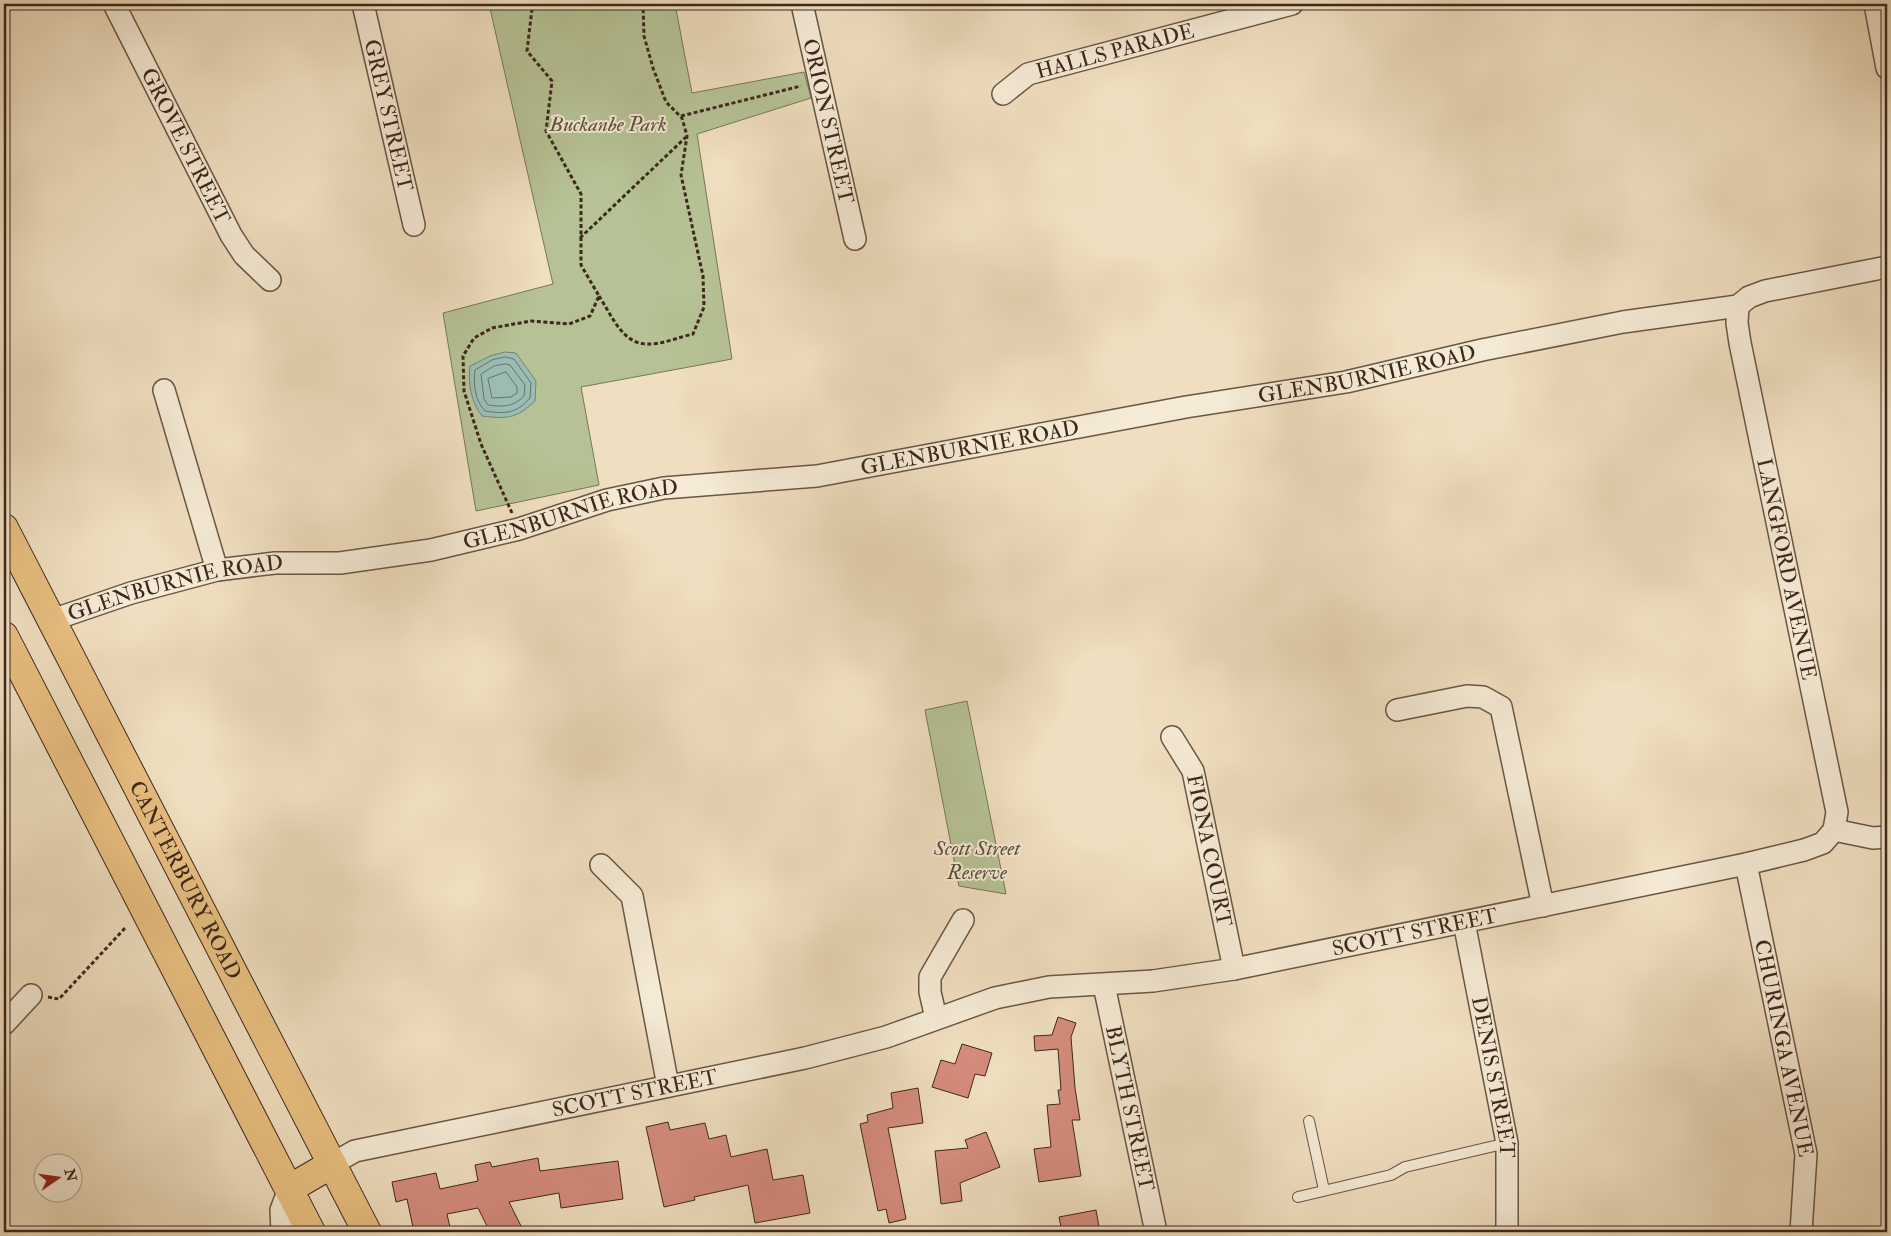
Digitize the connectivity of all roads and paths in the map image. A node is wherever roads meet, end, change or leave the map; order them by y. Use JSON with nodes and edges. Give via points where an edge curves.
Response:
{"nodes":[{"id":1,"x":114,"y":4,"type":"edge"},
{"id":2,"x":363,"y":4,"type":"edge"},
{"id":3,"x":531,"y":4,"type":"edge"},
{"id":4,"x":536,"y":4,"type":"edge"},
{"id":5,"x":643,"y":4,"type":"edge"},
{"id":6,"x":802,"y":4,"type":"edge"},
{"id":7,"x":1292,"y":4,"type":"edge"},
{"id":8,"x":1875,"y":4,"type":"edge"},
{"id":9,"x":1263,"y":8,"type":"edge"},
{"id":10,"x":532,"y":9,"type":"junction"},
{"id":11,"x":1887,"y":68,"type":"edge"},
{"id":12,"x":820,"y":81,"type":"junction"},
{"id":13,"x":1003,"y":94,"type":"dead end"},
{"id":14,"x":681,"y":116,"type":"junction"},
{"id":15,"x":686,"y":136,"type":"junction"},
{"id":16,"x":414,"y":226,"type":"dead end"},
{"id":17,"x":580,"y":238,"type":"junction"},
{"id":18,"x":855,"y":239,"type":"dead end"},
{"id":19,"x":1887,"y":267,"type":"edge"},
{"id":20,"x":270,"y":280,"type":"dead end"},
{"id":21,"x":600,"y":296,"type":"junction"},
{"id":22,"x":1738,"y":306,"type":"junction"},
{"id":23,"x":164,"y":390,"type":"dead end"},
{"id":24,"x":4,"y":528,"type":"edge"},
{"id":25,"x":519,"y":529,"type":"junction"},
{"id":26,"x":217,"y":570,"type":"junction"},
{"id":27,"x":52,"y":620,"type":"junction"},
{"id":28,"x":4,"y":636,"type":"edge"},
{"id":29,"x":1397,"y":710,"type":"dead end"},
{"id":30,"x":1172,"y":737,"type":"dead end"},
{"id":31,"x":1834,"y":830,"type":"junction"},
{"id":32,"x":1887,"y":837,"type":"edge"},
{"id":33,"x":1746,"y":864,"type":"junction"},
{"id":34,"x":601,"y":865,"type":"dead end"},
{"id":35,"x":1543,"y":906,"type":"junction"},
{"id":36,"x":963,"y":920,"type":"dead end"},
{"id":37,"x":1464,"y":922,"type":"junction"},
{"id":38,"x":126,"y":927,"type":"dead end"},
{"id":39,"x":1234,"y":969,"type":"junction"},
{"id":40,"x":1104,"y":985,"type":"junction"},
{"id":41,"x":31,"y":995,"type":"joint"},
{"id":42,"x":936,"y":1018,"type":"junction"},
{"id":43,"x":4,"y":1024,"type":"edge"},
{"id":44,"x":668,"y":1086,"type":"junction"},
{"id":45,"x":1309,"y":1121,"type":"dead end"},
{"id":46,"x":1507,"y":1143,"type":"junction"},
{"id":47,"x":332,"y":1164,"type":"junction"},
{"id":48,"x":289,"y":1189,"type":"junction"},
{"id":49,"x":1324,"y":1190,"type":"junction"},
{"id":50,"x":1298,"y":1197,"type":"dead end"},
{"id":51,"x":282,"y":1232,"type":"edge"},
{"id":52,"x":311,"y":1232,"type":"edge"},
{"id":53,"x":367,"y":1232,"type":"edge"},
{"id":54,"x":1156,"y":1232,"type":"edge"},
{"id":55,"x":1507,"y":1232,"type":"edge"},
{"id":56,"x":1801,"y":1232,"type":"edge"}],
"edges":[{"from":1,"to":20,"type":"street","name":"GROVE STREET","via":[[231,236],[244,255]]},
{"from":2,"to":16,"type":"street","name":"GREY STREET"},
{"from":3,"to":10,"type":"path"},
{"from":4,"to":10,"type":"path"},
{"from":5,"to":14,"type":"path","via":[[644,36],[654,68],[666,102]]},
{"from":6,"to":12,"type":"street","name":"ORION STREET"},
{"from":7,"to":9,"type":"street","name":"HALLS PARADE"},
{"from":8,"to":11,"type":"street"},
{"from":9,"to":13,"type":"street","name":"HALLS PARADE","via":[[1028,74]]},
{"from":10,"to":17,"type":"path","via":[[527,51],[552,81],[546,131],[581,194]]},
{"from":12,"to":14,"type":"path"},
{"from":12,"to":18,"type":"street","name":"ORION STREET"},
{"from":14,"to":15,"type":"path"},
{"from":15,"to":17,"type":"path"},
{"from":15,"to":21,"type":"path","via":[[681,175],[703,276],[704,307],[693,334],[646,344],[627,336],[616,326]]},
{"from":17,"to":21,"type":"path","via":[[581,266]]},
{"from":19,"to":22,"type":"street","name":"GLENBURNIE ROAD","via":[[1765,291],[1749,296]]},
{"from":21,"to":25,"type":"path","via":[[590,316],[569,324],[531,321],[492,328],[474,338],[463,356],[464,391],[481,444]]},
{"from":22,"to":25,"type":"street","name":"GLENBURNIE ROAD","via":[[1623,322],[1346,382],[1186,407],[817,476],[664,488],[607,500]]},
{"from":22,"to":31,"type":"street","name":"LANGFORD AVENUE","via":[[1736,323],[1837,812]]},
{"from":23,"to":26,"type":"street"},
{"from":24,"to":27,"type":"main road","name":"CANTERBURY ROAD"},
{"from":25,"to":26,"type":"street","name":"GLENBURNIE ROAD","via":[[431,550],[340,563],[275,563]]},
{"from":26,"to":27,"type":"street","name":"GLENBURNIE ROAD","via":[[122,595]]},
{"from":27,"to":47,"type":"main road","name":"CANTERBURY ROAD"},
{"from":28,"to":48,"type":"main road"},
{"from":29,"to":35,"type":"street","via":[[1467,696],[1483,697],[1501,707]]},
{"from":30,"to":39,"type":"street","name":"FIONA COURT","via":[[1193,771]]},
{"from":31,"to":32,"type":"street","via":[[1873,838]]},
{"from":31,"to":33,"type":"street","name":"SCOTT STREET","via":[[1823,843]]},
{"from":33,"to":35,"type":"street","name":"SCOTT STREET"},
{"from":33,"to":56,"type":"street","name":"CHURINGA AVENUE","via":[[1806,1154]]},
{"from":34,"to":44,"type":"street","via":[[632,896]]},
{"from":35,"to":37,"type":"street","name":"SCOTT STREET"},
{"from":36,"to":42,"type":"street","via":[[930,977]]},
{"from":37,"to":39,"type":"street","name":"SCOTT STREET"},
{"from":37,"to":46,"type":"street","name":"DENIS STREET"},
{"from":38,"to":41,"type":"path","via":[[59,999]]},
{"from":39,"to":40,"type":"street","name":"SCOTT STREET"},
{"from":40,"to":42,"type":"street","name":"SCOTT STREET","via":[[1040,989],[995,998]]},
{"from":40,"to":54,"type":"street","name":"BLYTH STREET"},
{"from":41,"to":43,"type":"street"},
{"from":42,"to":44,"type":"street","name":"SCOTT STREET","via":[[878,1040]]},
{"from":44,"to":47,"type":"street","name":"SCOTT STREET","via":[[355,1152]]},
{"from":45,"to":49,"type":"lane"},
{"from":46,"to":49,"type":"lane"},
{"from":46,"to":55,"type":"street","name":"DENIS STREET"},
{"from":47,"to":48,"type":"main road"},
{"from":47,"to":53,"type":"main road","name":"CANTERBURY ROAD"},
{"from":48,"to":51,"type":"street","via":[[281,1210]]},
{"from":48,"to":52,"type":"main road"},
{"from":49,"to":50,"type":"lane"}]}
